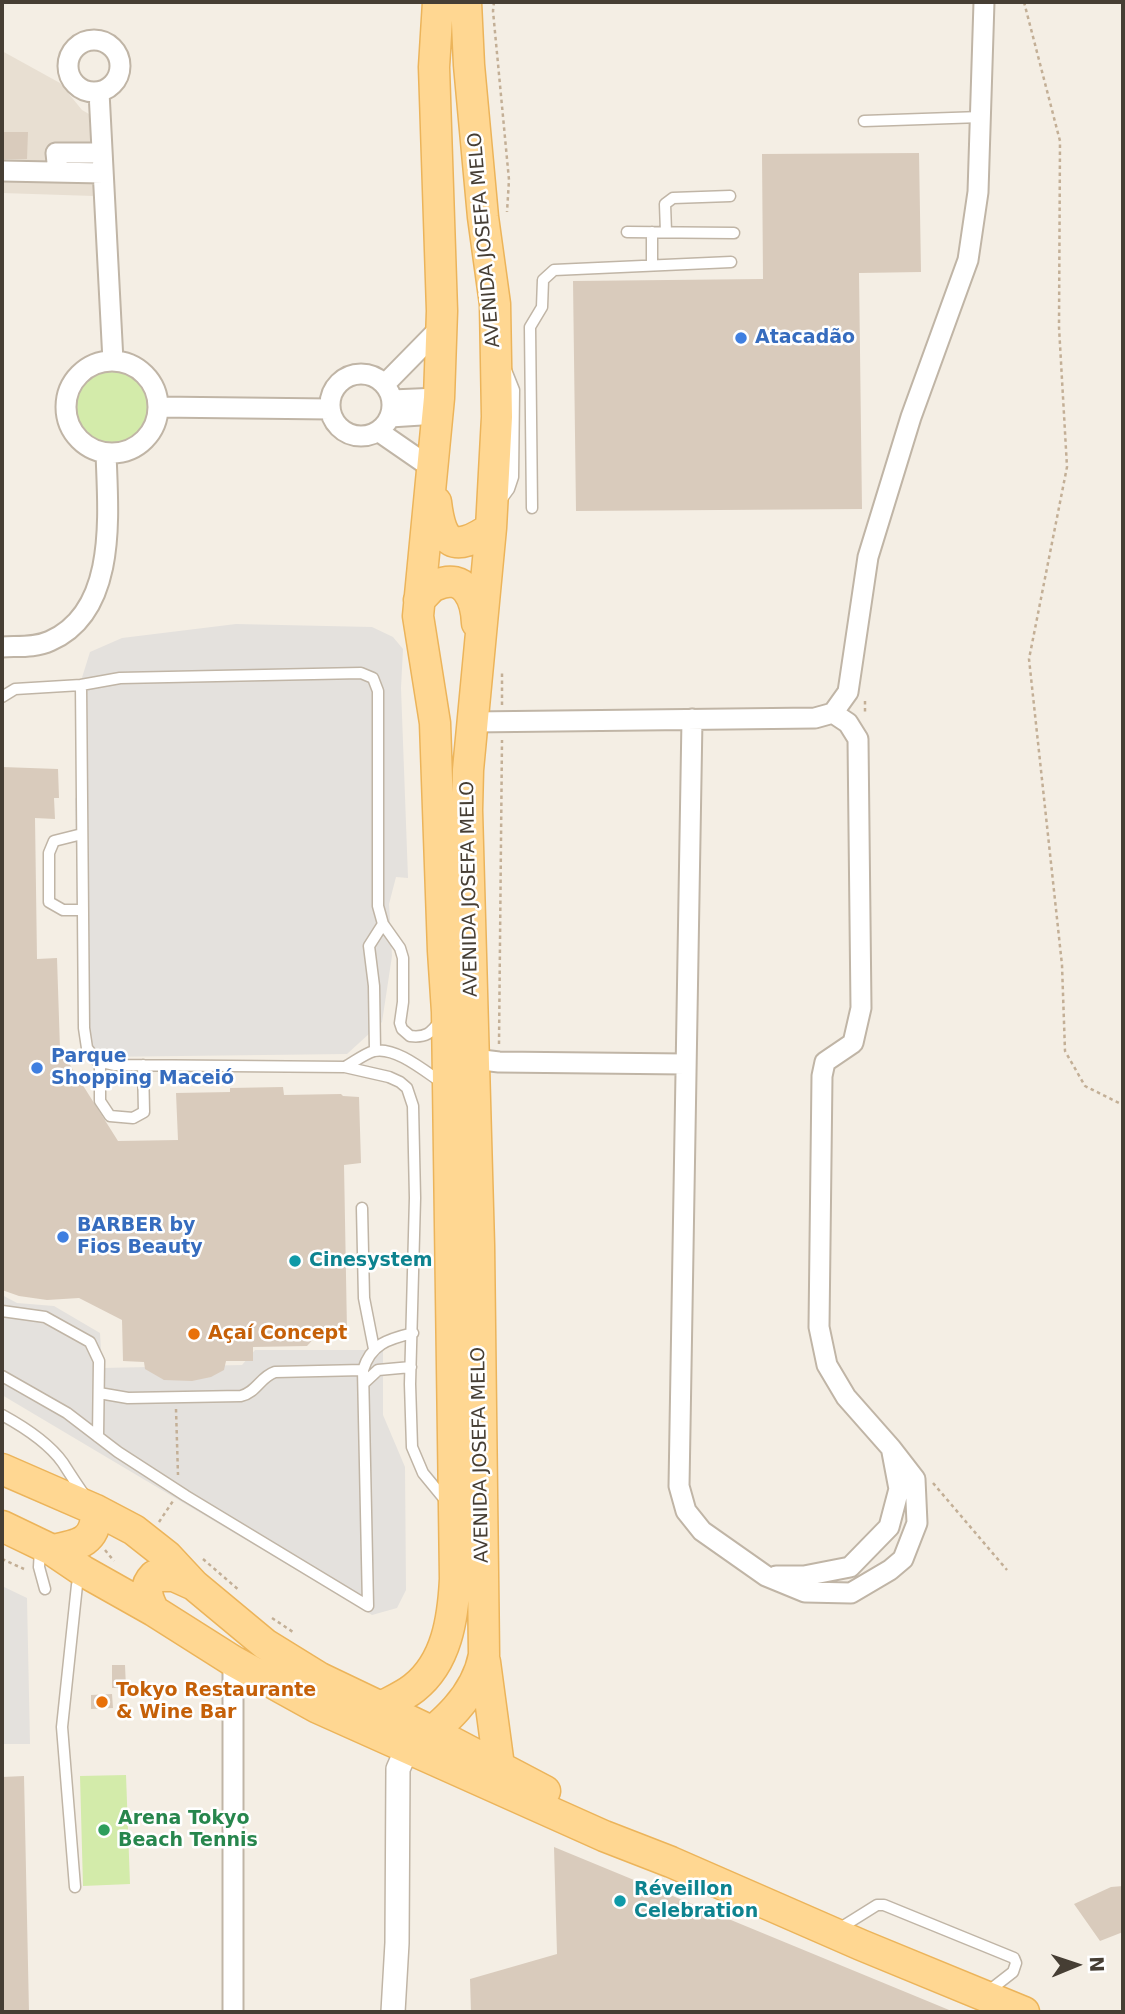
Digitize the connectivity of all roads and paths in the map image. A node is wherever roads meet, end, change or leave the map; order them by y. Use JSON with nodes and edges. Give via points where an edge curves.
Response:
{"nodes":[{"id":1,"x":438,"y":2,"type":"edge"},
{"id":2,"x":466,"y":2,"type":"edge"},
{"id":3,"x":494,"y":2,"type":"edge"},
{"id":4,"x":984,"y":2,"type":"edge"},
{"id":5,"x":1024,"y":2,"type":"edge"},
{"id":6,"x":99,"y":92,"type":"dead end"},
{"id":7,"x":981,"y":117,"type":"junction"},
{"id":8,"x":864,"y":121,"type":"dead end"},
{"id":9,"x":102,"y":153,"type":"junction"},
{"id":10,"x":2,"y":171,"type":"edge"},
{"id":11,"x":58,"y":172,"type":"junction"},
{"id":12,"x":103,"y":173,"type":"junction"},
{"id":13,"x":730,"y":196,"type":"dead end"},
{"id":14,"x":507,"y":221,"type":"dead end"},
{"id":15,"x":627,"y":232,"type":"dead end"},
{"id":16,"x":652,"y":232,"type":"junction"},
{"id":17,"x":666,"y":232,"type":"junction"},
{"id":18,"x":734,"y":233,"type":"dead end"},
{"id":19,"x":731,"y":262,"type":"dead end"},
{"id":20,"x":652,"y":265,"type":"junction"},
{"id":21,"x":441,"y":327,"type":"junction"},
{"id":22,"x":495,"y":352,"type":"junction"},
{"id":23,"x":113,"y":361,"type":"junction"},
{"id":24,"x":438,"y":406,"type":"junction"},
{"id":25,"x":158,"y":407,"type":"junction"},
{"id":26,"x":386,"y":408,"type":"junction"},
{"id":27,"x":330,"y":409,"type":"junction"},
{"id":28,"x":515,"y":429,"type":"junction"},
{"id":29,"x":531,"y":429,"type":"junction"},
{"id":30,"x":106,"y":453,"type":"junction"},
{"id":31,"x":432,"y":472,"type":"junction"},
{"id":32,"x":531,"y":508,"type":"dead end"},
{"id":33,"x":491,"y":520,"type":"junction"},
{"id":34,"x":419,"y":600,"type":"junction"},
{"id":35,"x":2,"y":647,"type":"edge"},
{"id":36,"x":490,"y":664,"type":"junction"},
{"id":37,"x":81,"y":685,"type":"junction"},
{"id":38,"x":2,"y":689,"type":"edge"},
{"id":39,"x":15,"y":689,"type":"junction"},
{"id":40,"x":865,"y":696,"type":"dead end"},
{"id":41,"x":2,"y":697,"type":"edge"},
{"id":42,"x":833,"y":713,"type":"junction"},
{"id":43,"x":692,"y":719,"type":"junction"},
{"id":44,"x":472,"y":722,"type":"junction"},
{"id":45,"x":502,"y":722,"type":"junction"},
{"id":46,"x":865,"y":723,"type":"dead end"},
{"id":47,"x":82,"y":834,"type":"junction"},
{"id":48,"x":83,"y":910,"type":"junction"},
{"id":49,"x":383,"y":924,"type":"junction"},
{"id":50,"x":447,"y":1012,"type":"junction"},
{"id":51,"x":375,"y":1051,"type":"junction"},
{"id":52,"x":486,"y":1060,"type":"junction"},
{"id":53,"x":100,"y":1063,"type":"junction"},
{"id":54,"x":143,"y":1065,"type":"junction"},
{"id":55,"x":685,"y":1065,"type":"junction"},
{"id":56,"x":345,"y":1067,"type":"junction"},
{"id":57,"x":449,"y":1087,"type":"junction"},
{"id":58,"x":1123,"y":1105,"type":"edge"},
{"id":59,"x":362,"y":1208,"type":"dead end"},
{"id":60,"x":2,"y":1311,"type":"edge"},
{"id":61,"x":412,"y":1333,"type":"junction"},
{"id":62,"x":374,"y":1349,"type":"junction"},
{"id":63,"x":411,"y":1367,"type":"junction"},
{"id":64,"x":363,"y":1370,"type":"junction"},
{"id":65,"x":2,"y":1376,"type":"edge"},
{"id":66,"x":363,"y":1383,"type":"junction"},
{"id":67,"x":99,"y":1393,"type":"junction"},
{"id":68,"x":176,"y":1398,"type":"junction"},
{"id":69,"x":2,"y":1415,"type":"edge"},
{"id":70,"x":98,"y":1437,"type":"junction"},
{"id":71,"x":891,"y":1448,"type":"junction"},
{"id":72,"x":2,"y":1469,"type":"edge"},
{"id":73,"x":932,"y":1482,"type":"dead end"},
{"id":74,"x":179,"y":1491,"type":"junction"},
{"id":75,"x":96,"y":1510,"type":"junction"},
{"id":76,"x":455,"y":1513,"type":"junction"},
{"id":77,"x":158,"y":1525,"type":"dead end"},
{"id":78,"x":2,"y":1526,"type":"edge"},
{"id":79,"x":104,"y":1541,"type":"dead end"},
{"id":80,"x":46,"y":1547,"type":"junction"},
{"id":81,"x":868,"y":1548,"type":"junction"},
{"id":82,"x":196,"y":1553,"type":"dead end"},
{"id":83,"x":2,"y":1559,"type":"edge"},
{"id":84,"x":117,"y":1564,"type":"dead end"},
{"id":85,"x":24,"y":1569,"type":"dead end"},
{"id":86,"x":890,"y":1570,"type":"junction"},
{"id":87,"x":1007,"y":1570,"type":"dead end"},
{"id":88,"x":83,"y":1571,"type":"junction"},
{"id":89,"x":766,"y":1576,"type":"junction"},
{"id":90,"x":194,"y":1586,"type":"junction"},
{"id":91,"x":45,"y":1589,"type":"dead end"},
{"id":92,"x":242,"y":1593,"type":"dead end"},
{"id":93,"x":154,"y":1611,"type":"junction"},
{"id":94,"x":272,"y":1618,"type":"dead end"},
{"id":95,"x":294,"y":1633,"type":"dead end"},
{"id":96,"x":484,"y":1656,"type":"junction"},
{"id":97,"x":439,"y":1658,"type":"junction"},
{"id":98,"x":233,"y":1661,"type":"junction"},
{"id":99,"x":473,"y":1689,"type":"junction"},
{"id":100,"x":381,"y":1707,"type":"junction"},
{"id":101,"x":422,"y":1741,"type":"junction"},
{"id":102,"x":499,"y":1766,"type":"junction"},
{"id":103,"x":671,"y":1862,"type":"junction"},
{"id":104,"x":75,"y":1887,"type":"dead end"},
{"id":105,"x":833,"y":1933,"type":"junction"},
{"id":106,"x":983,"y":1995,"type":"junction"},
{"id":107,"x":233,"y":2012,"type":"edge"},
{"id":108,"x":393,"y":2012,"type":"edge"},
{"id":109,"x":1024,"y":2012,"type":"edge"}],
"edges":[{"from":1,"to":21,"type":"main road","name":"AVENIDA JOSEFA MELO","via":[[434,67]]},
{"from":2,"to":22,"type":"main road","name":"AVENIDA JOSEFA MELO","via":[[495,304]]},
{"from":3,"to":14,"type":"path","via":[[509,180]]},
{"from":4,"to":7,"type":"street"},
{"from":5,"to":58,"type":"path","via":[[1060,141],[1059,327],[1067,467],[1029,659],[1062,965],[1065,1051],[1085,1086]]},
{"from":6,"to":9,"type":"street"},
{"from":7,"to":8,"type":"lane"},
{"from":7,"to":42,"type":"street","via":[[978,192],[968,260],[911,417],[868,557],[848,692]]},
{"from":9,"to":11,"type":"street","via":[[56,153]]},
{"from":9,"to":12,"type":"street"},
{"from":10,"to":11,"type":"street"},
{"from":11,"to":12,"type":"street"},
{"from":12,"to":23,"type":"street"},
{"from":13,"to":17,"type":"lane","via":[[673,198],[665,204]]},
{"from":15,"to":16,"type":"lane"},
{"from":16,"to":17,"type":"lane"},
{"from":16,"to":20,"type":"lane"},
{"from":17,"to":18,"type":"lane"},
{"from":19,"to":20,"type":"lane"},
{"from":20,"to":29,"type":"lane","via":[[554,270],[543,280],[542,307],[530,327]]},
{"from":21,"to":24,"type":"main road","name":"AVENIDA JOSEFA MELO"},
{"from":21,"to":26,"type":"street"},
{"from":22,"to":28,"type":"lane","via":[[514,390]]},
{"from":22,"to":33,"type":"main road","name":"AVENIDA JOSEFA MELO","via":[[497,417]]},
{"from":23,"to":25,"type":"street","via":[[127,363],[149,380]]},
{"from":23,"to":30,"type":"street","via":[[99,363],[76,378],[66,404],[72,430],[81,441]]},
{"from":24,"to":26,"type":"street"},
{"from":24,"to":31,"type":"main road","name":"AVENIDA JOSEFA MELO"},
{"from":25,"to":27,"type":"street"},
{"from":25,"to":30,"type":"street","via":[[154,426],[142,442],[125,451]]},
{"from":26,"to":27,"type":"street","via":[[370,435],[353,435],[338,425]]},
{"from":26,"to":27,"type":"street","via":[[370,374],[352,374],[337,384]]},
{"from":26,"to":31,"type":"street"},
{"from":28,"to":29,"type":"lane"},
{"from":28,"to":33,"type":"lane","via":[[513,477]]},
{"from":29,"to":32,"type":"lane"},
{"from":30,"to":35,"type":"street","via":[[108,534],[96,591],[86,611],[66,632],[48,642]]},
{"from":31,"to":33,"type":"main road","via":[[439,526],[445,537],[453,541],[476,538]]},
{"from":31,"to":34,"type":"main road","name":"AVENIDA JOSEFA MELO"},
{"from":33,"to":36,"type":"main road","name":"AVENIDA JOSEFA MELO"},
{"from":34,"to":36,"type":"main road","via":[[435,585],[451,582],[471,593]]},
{"from":34,"to":50,"type":"main road","name":"AVENIDA JOSEFA MELO","via":[[420,642],[435,723]]},
{"from":36,"to":44,"type":"main road","name":"AVENIDA JOSEFA MELO"},
{"from":36,"to":45,"type":"path"},
{"from":37,"to":39,"type":"lane"},
{"from":37,"to":47,"type":"lane"},
{"from":37,"to":49,"type":"lane","via":[[120,678],[361,673],[373,678],[378,691],[378,906]]},
{"from":38,"to":39,"type":"lane"},
{"from":39,"to":41,"type":"lane"},
{"from":40,"to":46,"type":"path"},
{"from":42,"to":43,"type":"street","via":[[815,718]]},
{"from":42,"to":71,"type":"street","via":[[848,723],[858,739],[861,1008],[853,1043],[825,1062],[822,1076],[819,1327],[827,1365],[846,1396]]},
{"from":43,"to":45,"type":"street"},
{"from":43,"to":55,"type":"street"},
{"from":44,"to":45,"type":"street"},
{"from":44,"to":52,"type":"main road","name":"AVENIDA JOSEFA MELO","via":[[467,810]]},
{"from":45,"to":52,"type":"path"},
{"from":47,"to":48,"type":"lane"},
{"from":47,"to":48,"type":"lane","via":[[54,841],[49,853],[49,889],[50,902],[63,910]]},
{"from":48,"to":53,"type":"lane","via":[[85,1038],[92,1057]]},
{"from":49,"to":50,"type":"lane","via":[[403,958],[402,1029],[410,1037],[430,1034]]},
{"from":49,"to":51,"type":"lane","via":[[369,946]]},
{"from":50,"to":57,"type":"main road","name":"AVENIDA JOSEFA MELO"},
{"from":51,"to":56,"type":"lane"},
{"from":51,"to":57,"type":"lane","via":[[407,1059]]},
{"from":52,"to":55,"type":"street"},
{"from":52,"to":96,"type":"main road","name":"AVENIDA JOSEFA MELO","via":[[479,1245]]},
{"from":53,"to":54,"type":"lane"},
{"from":53,"to":54,"type":"lane","via":[[100,1101],[110,1116],[133,1118],[144,1112]]},
{"from":54,"to":56,"type":"lane"},
{"from":55,"to":89,"type":"street","via":[[679,1486],[687,1511],[702,1531]]},
{"from":56,"to":61,"type":"lane","via":[[389,1077],[400,1082],[411,1097],[415,1198]]},
{"from":57,"to":76,"type":"main road","name":"AVENIDA JOSEFA MELO"},
{"from":59,"to":62,"type":"lane","via":[[364,1298]]},
{"from":60,"to":67,"type":"lane","via":[[45,1317],[90,1342],[99,1361]]},
{"from":61,"to":62,"type":"lane"},
{"from":61,"to":63,"type":"lane"},
{"from":62,"to":64,"type":"lane"},
{"from":63,"to":66,"type":"lane","via":[[378,1370]]},
{"from":63,"to":76,"type":"lane","via":[[410,1426],[416,1461]]},
{"from":64,"to":66,"type":"lane"},
{"from":64,"to":68,"type":"lane","via":[[275,1372],[249,1394]]},
{"from":65,"to":70,"type":"lane"},
{"from":66,"to":74,"type":"lane","via":[[368,1606]]},
{"from":67,"to":68,"type":"lane","via":[[115,1398]]},
{"from":67,"to":70,"type":"lane"},
{"from":68,"to":74,"type":"path"},
{"from":69,"to":75,"type":"lane","via":[[31,1432],[61,1461]]},
{"from":70,"to":74,"type":"lane"},
{"from":71,"to":81,"type":"street","via":[[899,1489],[889,1527]]},
{"from":71,"to":86,"type":"street","via":[[915,1479],[917,1523],[903,1559]]},
{"from":72,"to":75,"type":"main road"},
{"from":73,"to":87,"type":"path"},
{"from":74,"to":77,"type":"path"},
{"from":75,"to":80,"type":"main road","via":[[89,1538]]},
{"from":75,"to":90,"type":"main road","via":[[152,1542]]},
{"from":76,"to":97,"type":"main road","name":"AVENIDA JOSEFA MELO","via":[[454,1613]]},
{"from":78,"to":80,"type":"main road"},
{"from":79,"to":84,"type":"path"},
{"from":80,"to":88,"type":"main road"},
{"from":80,"to":91,"type":"lane","via":[[39,1567]]},
{"from":81,"to":86,"type":"street","via":[[877,1542],[892,1546],[896,1557]]},
{"from":81,"to":89,"type":"street","via":[[850,1567],[804,1576]]},
{"from":82,"to":92,"type":"path"},
{"from":83,"to":85,"type":"path"},
{"from":86,"to":89,"type":"street","via":[[851,1593],[805,1592]]},
{"from":88,"to":93,"type":"main road"},
{"from":88,"to":104,"type":"lane","via":[[77,1585],[62,1727]]},
{"from":90,"to":93,"type":"main road","via":[[174,1576],[154,1576],[146,1590]]},
{"from":90,"to":100,"type":"main road","via":[[265,1644],[320,1678]]},
{"from":93,"to":98,"type":"main road"},
{"from":94,"to":95,"type":"path"},
{"from":96,"to":99,"type":"main road","name":"AVENIDA JOSEFA MELO"},
{"from":96,"to":102,"type":"main road"},
{"from":97,"to":99,"type":"main road","via":[[447,1683]]},
{"from":97,"to":100,"type":"main road","name":"AVENIDA JOSEFA MELO","via":[[416,1687]]},
{"from":98,"to":101,"type":"main road","via":[[318,1708]]},
{"from":98,"to":107,"type":"street"},
{"from":99,"to":101,"type":"main road","name":"AVENIDA JOSEFA MELO"},
{"from":100,"to":101,"type":"main road"},
{"from":101,"to":102,"type":"main road"},
{"from":101,"to":103,"type":"main road","via":[[591,1830]]},
{"from":101,"to":108,"type":"street","via":[[398,1769]]},
{"from":102,"to":103,"type":"main road"},
{"from":103,"to":105,"type":"main road"},
{"from":105,"to":106,"type":"main road"},
{"from":105,"to":106,"type":"lane","via":[[881,1904],[1014,1958],[1013,1972]]},
{"from":106,"to":109,"type":"main road"}]}
